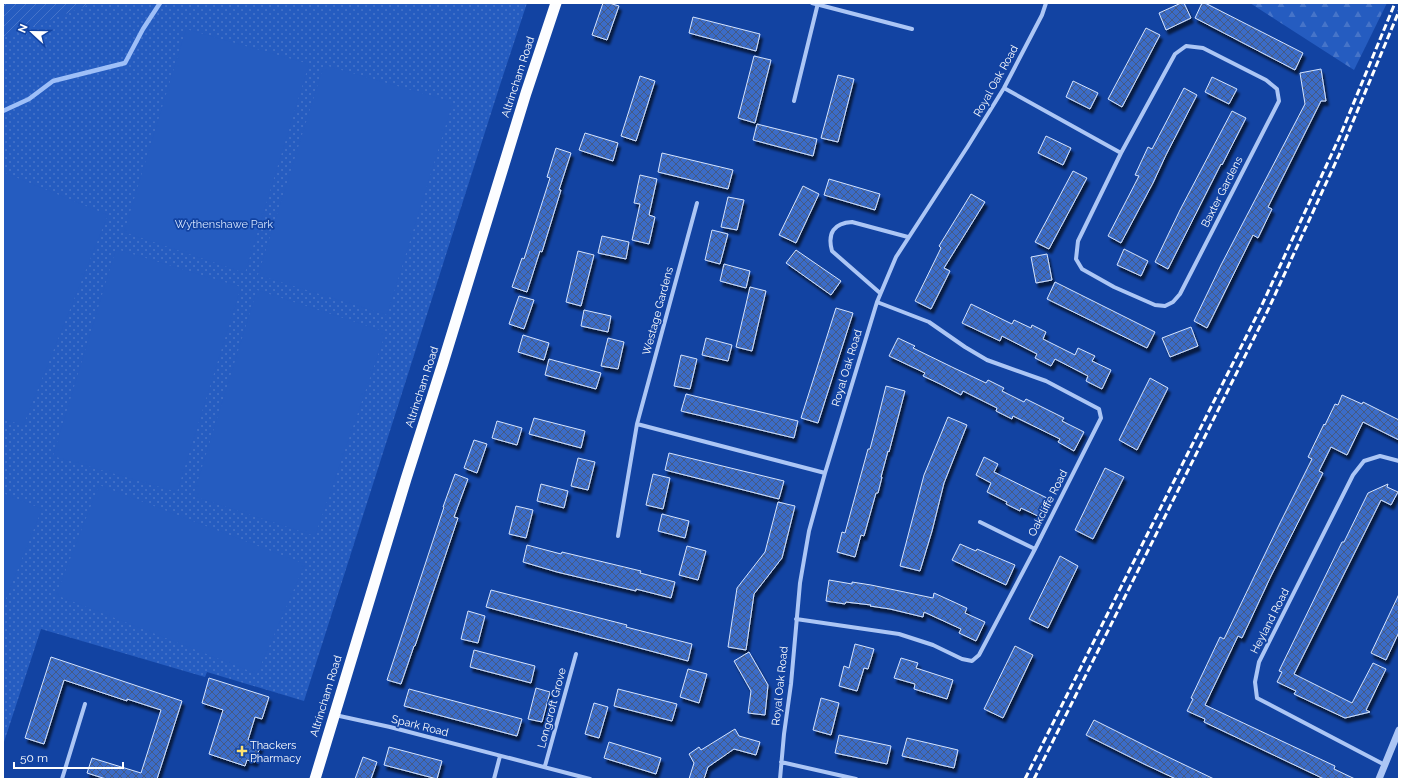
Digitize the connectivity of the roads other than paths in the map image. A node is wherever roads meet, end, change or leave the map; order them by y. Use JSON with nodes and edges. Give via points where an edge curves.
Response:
{"nodes":[{"id":1,"x":556,"y":3,"type":"edge"},
{"id":2,"x":812,"y":3,"type":"edge"},
{"id":3,"x":1046,"y":3,"type":"edge"},
{"id":4,"x":818,"y":4,"type":"edge"},
{"id":5,"x":912,"y":29,"type":"dead end"},
{"id":6,"x":1004,"y":88,"type":"junction"},
{"id":7,"x":794,"y":101,"type":"dead end"},
{"id":8,"x":1121,"y":153,"type":"junction"},
{"id":9,"x":697,"y":204,"type":"dead end"},
{"id":10,"x":908,"y":237,"type":"junction"},
{"id":11,"x":880,"y":293,"type":"junction"},
{"id":12,"x":877,"y":302,"type":"junction"},
{"id":13,"x":637,"y":424,"type":"junction"},
{"id":14,"x":1399,"y":462,"type":"edge"},
{"id":15,"x":825,"y":473,"type":"junction"},
{"id":16,"x":980,"y":522,"type":"dead end"},
{"id":17,"x":618,"y":536,"type":"dead end"},
{"id":18,"x":1035,"y":549,"type":"junction"},
{"id":19,"x":796,"y":620,"type":"junction"},
{"id":20,"x":576,"y":654,"type":"dead end"},
{"id":21,"x":85,"y":704,"type":"dead end"},
{"id":22,"x":334,"y":715,"type":"junction"},
{"id":23,"x":1399,"y":730,"type":"edge"},
{"id":24,"x":500,"y":756,"type":"junction"},
{"id":25,"x":781,"y":762,"type":"junction"},
{"id":26,"x":1385,"y":765,"type":"junction"},
{"id":27,"x":545,"y":766,"type":"junction"},
{"id":28,"x":62,"y":779,"type":"edge"},
{"id":29,"x":315,"y":779,"type":"edge"},
{"id":30,"x":494,"y":779,"type":"edge"},
{"id":31,"x":590,"y":779,"type":"edge"},
{"id":32,"x":780,"y":779,"type":"edge"},
{"id":33,"x":856,"y":779,"type":"edge"},
{"id":34,"x":1379,"y":779,"type":"edge"}],
"edges":[{"from":1,"to":22,"type":"highway","name":"Altrincham Road"},
{"from":2,"to":4,"type":"street"},
{"from":3,"to":6,"type":"street","name":"Royal Oak Road"},
{"from":4,"to":5,"type":"street"},
{"from":4,"to":7,"type":"street"},
{"from":6,"to":8,"type":"street"},
{"from":6,"to":10,"type":"street","name":"Royal Oak Road"},
{"from":8,"to":8,"type":"street","name":"Baxter Gardens","via":[[1078,241],[1076,259],[1082,269],[1114,287],[1155,306],[1165,306],[1180,294],[1279,101],[1277,90],[1266,80],[1203,48],[1186,46],[1175,54]]},
{"from":9,"to":13,"type":"street","name":"Westage Gardens"},
{"from":10,"to":11,"type":"street","name":"Royal Oak Road"},
{"from":10,"to":11,"type":"street","via":[[852,222],[843,222],[835,226],[831,234],[832,251]]},
{"from":11,"to":12,"type":"street","name":"Royal Oak Road"},
{"from":12,"to":15,"type":"street","name":"Royal Oak Road"},
{"from":12,"to":18,"type":"street","name":"Oakcliffe Road","via":[[929,322],[987,360],[1046,381],[1099,409],[1101,418]]},
{"from":13,"to":15,"type":"street"},
{"from":13,"to":17,"type":"street","name":"Westage Gardens"},
{"from":14,"to":26,"type":"street","name":"Heyland Road","via":[[1380,456],[1364,461],[1353,475],[1259,662],[1255,682],[1257,698]]},
{"from":15,"to":19,"type":"street","name":"Royal Oak Road","via":[[809,531]]},
{"from":16,"to":18,"type":"street"},
{"from":18,"to":19,"type":"street","name":"Oakcliffe Road","via":[[979,655],[972,661],[900,634]]},
{"from":19,"to":25,"type":"street","name":"Royal Oak Road"},
{"from":20,"to":27,"type":"street","name":"Longcroft Grove"},
{"from":21,"to":28,"type":"street"},
{"from":22,"to":24,"type":"street","name":"Spark Road"},
{"from":22,"to":29,"type":"highway","name":"Altrincham Road"},
{"from":23,"to":26,"type":"street"},
{"from":24,"to":27,"type":"street","name":"Spark Road"},
{"from":24,"to":30,"type":"street"},
{"from":25,"to":32,"type":"street","name":"Royal Oak Road"},
{"from":25,"to":33,"type":"street"},
{"from":26,"to":34,"type":"street"},
{"from":27,"to":31,"type":"street","name":"Spark Road"}]}
